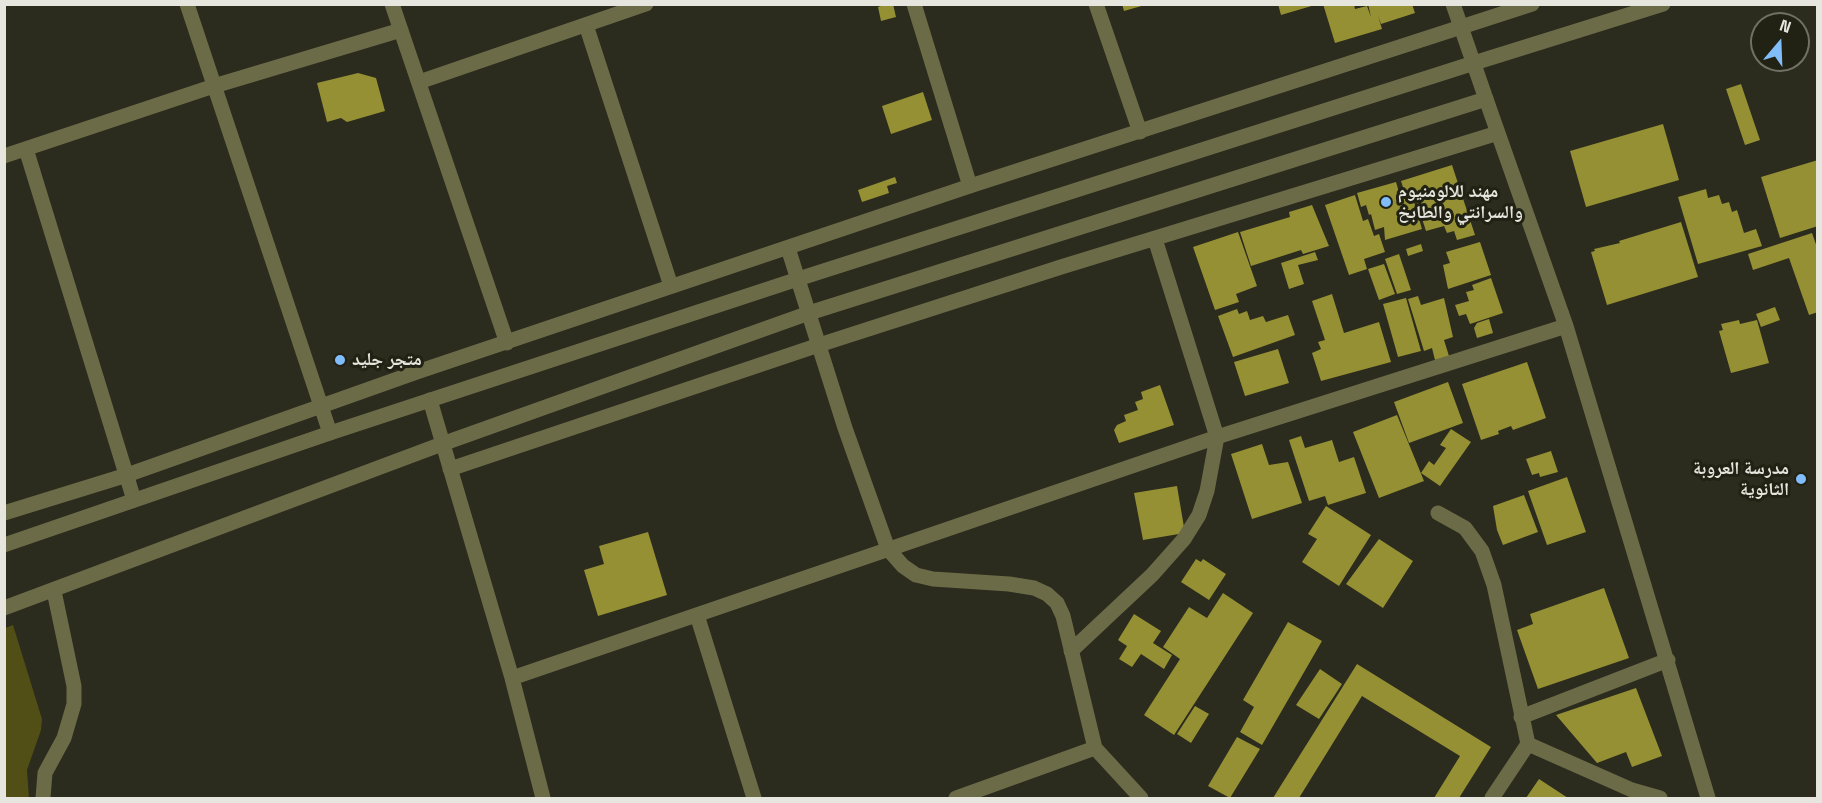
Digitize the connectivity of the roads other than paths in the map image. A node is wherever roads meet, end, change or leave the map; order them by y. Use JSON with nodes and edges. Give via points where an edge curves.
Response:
{"nodes":[{"id":1,"x":187,"y":4,"type":"edge"},
{"id":2,"x":392,"y":4,"type":"edge"},
{"id":3,"x":646,"y":4,"type":"edge"},
{"id":4,"x":914,"y":4,"type":"edge"},
{"id":5,"x":1096,"y":4,"type":"edge"},
{"id":6,"x":1453,"y":4,"type":"edge"},
{"id":7,"x":1532,"y":4,"type":"edge"},
{"id":8,"x":1663,"y":4,"type":"edge"},
{"id":9,"x":586,"y":26,"type":"junction"},
{"id":10,"x":1460,"y":26,"type":"junction"},
{"id":11,"x":400,"y":30,"type":"junction"},
{"id":12,"x":1474,"y":63,"type":"junction"},
{"id":13,"x":418,"y":82,"type":"junction"},
{"id":14,"x":214,"y":86,"type":"junction"},
{"id":15,"x":1486,"y":99,"type":"junction"},
{"id":16,"x":1140,"y":132,"type":"junction"},
{"id":17,"x":1498,"y":133,"type":"junction"},
{"id":18,"x":26,"y":149,"type":"junction"},
{"id":19,"x":4,"y":156,"type":"edge"},
{"id":20,"x":970,"y":186,"type":"junction"},
{"id":21,"x":1155,"y":239,"type":"junction"},
{"id":22,"x":788,"y":248,"type":"junction"},
{"id":23,"x":798,"y":279,"type":"junction"},
{"id":24,"x":671,"y":286,"type":"junction"},
{"id":25,"x":809,"y":313,"type":"junction"},
{"id":26,"x":1566,"y":326,"type":"junction"},
{"id":27,"x":507,"y":343,"type":"junction"},
{"id":28,"x":819,"y":345,"type":"junction"},
{"id":29,"x":430,"y":400,"type":"junction"},
{"id":30,"x":320,"y":406,"type":"junction"},
{"id":31,"x":330,"y":433,"type":"junction"},
{"id":32,"x":1217,"y":437,"type":"junction"},
{"id":33,"x":442,"y":444,"type":"junction"},
{"id":34,"x":450,"y":469,"type":"junction"},
{"id":35,"x":127,"y":475,"type":"junction"},
{"id":36,"x":134,"y":500,"type":"junction"},
{"id":37,"x":4,"y":513,"type":"edge"},
{"id":38,"x":1438,"y":513,"type":"dead end"},
{"id":39,"x":4,"y":545,"type":"edge"},
{"id":40,"x":888,"y":549,"type":"junction"},
{"id":41,"x":54,"y":591,"type":"junction"},
{"id":42,"x":4,"y":608,"type":"edge"},
{"id":43,"x":697,"y":615,"type":"junction"},
{"id":44,"x":1071,"y":651,"type":"junction"},
{"id":45,"x":1668,"y":660,"type":"junction"},
{"id":46,"x":512,"y":678,"type":"junction"},
{"id":47,"x":1521,"y":717,"type":"junction"},
{"id":48,"x":1528,"y":744,"type":"junction"},
{"id":49,"x":1095,"y":748,"type":"junction"},
{"id":50,"x":43,"y":798,"type":"edge"},
{"id":51,"x":543,"y":798,"type":"edge"},
{"id":52,"x":753,"y":798,"type":"edge"},
{"id":53,"x":956,"y":798,"type":"edge"},
{"id":54,"x":1141,"y":798,"type":"edge"},
{"id":55,"x":1492,"y":798,"type":"edge"},
{"id":56,"x":1660,"y":798,"type":"edge"},
{"id":57,"x":1708,"y":798,"type":"edge"}],
"edges":[{"from":1,"to":14,"type":"street"},
{"from":2,"to":11,"type":"street"},
{"from":3,"to":9,"type":"street"},
{"from":4,"to":20,"type":"street"},
{"from":5,"to":16,"type":"street"},
{"from":6,"to":10,"type":"street"},
{"from":7,"to":10,"type":"street"},
{"from":8,"to":12,"type":"street"},
{"from":9,"to":13,"type":"street"},
{"from":9,"to":24,"type":"street"},
{"from":10,"to":12,"type":"street"},
{"from":10,"to":16,"type":"street"},
{"from":11,"to":13,"type":"street"},
{"from":11,"to":14,"type":"street"},
{"from":12,"to":15,"type":"street"},
{"from":12,"to":23,"type":"street"},
{"from":13,"to":27,"type":"street"},
{"from":14,"to":18,"type":"street"},
{"from":14,"to":30,"type":"street"},
{"from":15,"to":17,"type":"street"},
{"from":15,"to":25,"type":"street"},
{"from":16,"to":20,"type":"street"},
{"from":17,"to":21,"type":"street"},
{"from":17,"to":26,"type":"street"},
{"from":18,"to":19,"type":"street"},
{"from":18,"to":35,"type":"street"},
{"from":20,"to":22,"type":"street"},
{"from":21,"to":28,"type":"street"},
{"from":21,"to":32,"type":"street"},
{"from":22,"to":23,"type":"street"},
{"from":22,"to":24,"type":"street"},
{"from":23,"to":25,"type":"street"},
{"from":23,"to":29,"type":"street"},
{"from":24,"to":27,"type":"street"},
{"from":25,"to":28,"type":"street"},
{"from":25,"to":33,"type":"street"},
{"from":26,"to":32,"type":"street"},
{"from":26,"to":45,"type":"street"},
{"from":27,"to":30,"type":"street"},
{"from":28,"to":34,"type":"street"},
{"from":28,"to":40,"type":"street"},
{"from":29,"to":31,"type":"street"},
{"from":29,"to":33,"type":"street"},
{"from":30,"to":31,"type":"street"},
{"from":30,"to":35,"type":"street"},
{"from":31,"to":36,"type":"street"},
{"from":32,"to":40,"type":"street"},
{"from":32,"to":44,"type":"street","via":[[1207,491],[1199,515],[1184,539],[1152,575]]},
{"from":33,"to":34,"type":"street"},
{"from":33,"to":41,"type":"street"},
{"from":34,"to":46,"type":"street"},
{"from":35,"to":36,"type":"street"},
{"from":35,"to":37,"type":"street"},
{"from":36,"to":39,"type":"street"},
{"from":38,"to":47,"type":"street","via":[[1465,528],[1482,551],[1494,585]]},
{"from":40,"to":43,"type":"street"},
{"from":40,"to":44,"type":"street","via":[[903,566],[933,579],[1009,584],[1047,594],[1063,616]]},
{"from":41,"to":42,"type":"street"},
{"from":41,"to":50,"type":"street","via":[[74,686],[74,704],[64,738],[45,773]]},
{"from":43,"to":46,"type":"street"},
{"from":43,"to":52,"type":"street"},
{"from":44,"to":49,"type":"street"},
{"from":45,"to":47,"type":"street"},
{"from":45,"to":57,"type":"street"},
{"from":46,"to":51,"type":"street"},
{"from":47,"to":48,"type":"street"},
{"from":48,"to":55,"type":"street"},
{"from":48,"to":56,"type":"street","via":[[1632,790]]},
{"from":49,"to":53,"type":"street"},
{"from":49,"to":54,"type":"street"}]}
